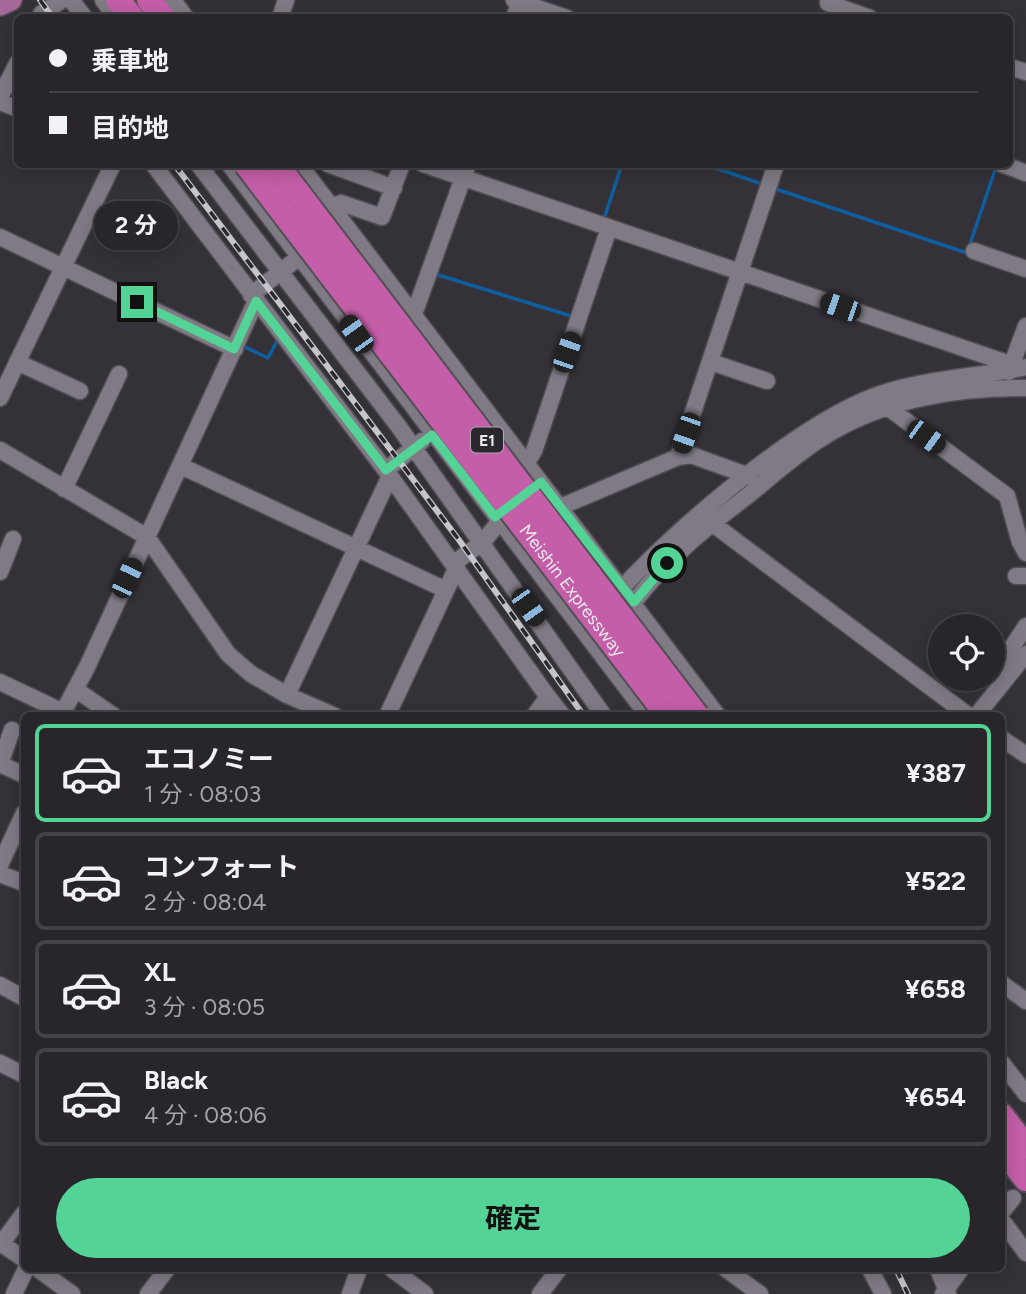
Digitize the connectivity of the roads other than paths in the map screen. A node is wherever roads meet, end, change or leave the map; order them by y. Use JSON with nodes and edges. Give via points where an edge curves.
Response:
{"nodes":[{"id":1,"x":62,"y":0,"type":"edge"},
{"id":2,"x":71,"y":0,"type":"edge"},
{"id":3,"x":118,"y":0,"type":"edge"},
{"id":4,"x":149,"y":0,"type":"edge"},
{"id":5,"x":517,"y":5,"type":"edge"},
{"id":6,"x":827,"y":7,"type":"edge"},
{"id":7,"x":44,"y":14,"type":"edge"},
{"id":8,"x":82,"y":14,"type":"edge"},
{"id":9,"x":129,"y":14,"type":"edge"},
{"id":10,"x":160,"y":14,"type":"edge"},
{"id":11,"x":552,"y":14,"type":"edge"},
{"id":12,"x":854,"y":14,"type":"edge"},
{"id":13,"x":14,"y":75,"type":"edge"},
{"id":14,"x":0,"y":100,"type":"edge"},
{"id":15,"x":111,"y":168,"type":"edge"},
{"id":16,"x":156,"y":168,"type":"edge"},
{"id":17,"x":201,"y":168,"type":"edge"},
{"id":18,"x":232,"y":168,"type":"edge"},
{"id":19,"x":249,"y":168,"type":"edge"},
{"id":20,"x":279,"y":168,"type":"edge"},
{"id":21,"x":302,"y":168,"type":"edge"},
{"id":22,"x":339,"y":168,"type":"edge"},
{"id":23,"x":401,"y":168,"type":"edge"},
{"id":24,"x":444,"y":168,"type":"edge"},
{"id":25,"x":775,"y":168,"type":"edge"},
{"id":26,"x":466,"y":172,"type":"edge"},
{"id":27,"x":394,"y":188,"type":"junction"},
{"id":28,"x":332,"y":207,"type":"junction"},
{"id":29,"x":344,"y":222,"type":"junction"},
{"id":30,"x":609,"y":228,"type":"junction"},
{"id":31,"x":0,"y":237,"type":"edge"},
{"id":32,"x":974,"y":251,"type":"dead end"},
{"id":33,"x":299,"y":257,"type":"junction"},
{"id":34,"x":64,"y":267,"type":"junction"},
{"id":35,"x":1026,"y":269,"type":"edge"},
{"id":36,"x":280,"y":272,"type":"junction"},
{"id":37,"x":741,"y":274,"type":"junction"},
{"id":38,"x":254,"y":298,"type":"junction"},
{"id":39,"x":414,"y":313,"type":"junction"},
{"id":40,"x":1026,"y":326,"type":"edge"},
{"id":41,"x":234,"y":349,"type":"junction"},
{"id":42,"x":17,"y":362,"type":"junction"},
{"id":43,"x":711,"y":362,"type":"junction"},
{"id":44,"x":1016,"y":368,"type":"edge"},
{"id":45,"x":119,"y":374,"type":"dead end"},
{"id":46,"x":768,"y":381,"type":"dead end"},
{"id":47,"x":1008,"y":387,"type":"junction"},
{"id":48,"x":1026,"y":388,"type":"edge"},
{"id":49,"x":80,"y":391,"type":"dead end"},
{"id":50,"x":0,"y":398,"type":"edge"},
{"id":51,"x":479,"y":398,"type":"junction"},
{"id":52,"x":881,"y":401,"type":"junction"},
{"id":53,"x":432,"y":435,"type":"junction"},
{"id":54,"x":414,"y":448,"type":"junction"},
{"id":55,"x":0,"y":450,"type":"edge"},
{"id":56,"x":678,"y":457,"type":"junction"},
{"id":57,"x":527,"y":462,"type":"junction"},
{"id":58,"x":181,"y":466,"type":"junction"},
{"id":59,"x":388,"y":473,"type":"junction"},
{"id":60,"x":750,"y":476,"type":"junction"},
{"id":61,"x":541,"y":482,"type":"junction"},
{"id":62,"x":64,"y":488,"type":"junction"},
{"id":63,"x":560,"y":507,"type":"junction"},
{"id":64,"x":706,"y":518,"type":"junction"},
{"id":65,"x":497,"y":519,"type":"junction"},
{"id":66,"x":147,"y":537,"type":"junction"},
{"id":67,"x":13,"y":539,"type":"dead end"},
{"id":68,"x":483,"y":542,"type":"junction"},
{"id":69,"x":356,"y":548,"type":"junction"},
{"id":70,"x":1026,"y":553,"type":"edge"},
{"id":71,"x":455,"y":565,"type":"junction"},
{"id":72,"x":0,"y":572,"type":"edge"},
{"id":73,"x":623,"y":587,"type":"junction"},
{"id":74,"x":446,"y":590,"type":"junction"},
{"id":75,"x":634,"y":602,"type":"junction"},
{"id":76,"x":1026,"y":626,"type":"edge"},
{"id":77,"x":1026,"y":654,"type":"edge"},
{"id":78,"x":1005,"y":658,"type":"edge"},
{"id":79,"x":0,"y":682,"type":"edge"},
{"id":80,"x":75,"y":689,"type":"junction"},
{"id":81,"x":984,"y":691,"type":"edge"},
{"id":82,"x":287,"y":695,"type":"junction"},
{"id":83,"x":548,"y":696,"type":"junction"},
{"id":84,"x":310,"y":711,"type":"edge"},
{"id":85,"x":58,"y":712,"type":"edge"},
{"id":86,"x":63,"y":712,"type":"edge"},
{"id":87,"x":108,"y":712,"type":"edge"},
{"id":88,"x":389,"y":712,"type":"edge"},
{"id":89,"x":537,"y":712,"type":"edge"},
{"id":90,"x":560,"y":712,"type":"edge"},
{"id":91,"x":601,"y":712,"type":"edge"},
{"id":92,"x":645,"y":712,"type":"edge"},
{"id":93,"x":665,"y":712,"type":"edge"},
{"id":94,"x":694,"y":712,"type":"edge"},
{"id":95,"x":715,"y":712,"type":"edge"},
{"id":96,"x":965,"y":712,"type":"edge"},
{"id":97,"x":971,"y":712,"type":"edge"},
{"id":98,"x":979,"y":712,"type":"edge"},
{"id":99,"x":12,"y":730,"type":"dead end"},
{"id":100,"x":1005,"y":740,"type":"edge"},
{"id":101,"x":1024,"y":750,"type":"edge"},
{"id":102,"x":0,"y":764,"type":"edge"},
{"id":103,"x":21,"y":774,"type":"edge"},
{"id":104,"x":21,"y":820,"type":"edge"},
{"id":105,"x":0,"y":865,"type":"edge"},
{"id":106,"x":0,"y":874,"type":"edge"},
{"id":107,"x":21,"y":882,"type":"edge"},
{"id":108,"x":0,"y":985,"type":"edge"},
{"id":109,"x":1005,"y":986,"type":"edge"},
{"id":110,"x":21,"y":996,"type":"edge"},
{"id":111,"x":1026,"y":1001,"type":"edge"},
{"id":112,"x":0,"y":1063,"type":"edge"},
{"id":113,"x":1005,"y":1067,"type":"edge"},
{"id":114,"x":21,"y":1074,"type":"edge"},
{"id":115,"x":1026,"y":1094,"type":"edge"},
{"id":116,"x":1005,"y":1120,"type":"edge"},
{"id":117,"x":1026,"y":1147,"type":"edge"},
{"id":118,"x":1005,"y":1156,"type":"edge"},
{"id":119,"x":1019,"y":1188,"type":"edge"},
{"id":120,"x":1005,"y":1207,"type":"edge"},
{"id":121,"x":21,"y":1217,"type":"edge"},
{"id":122,"x":1005,"y":1224,"type":"edge"},
{"id":123,"x":1,"y":1243,"type":"edge"},
{"id":124,"x":1026,"y":1253,"type":"edge"},
{"id":125,"x":21,"y":1257,"type":"edge"},
{"id":126,"x":25,"y":1272,"type":"edge"},
{"id":127,"x":42,"y":1272,"type":"edge"},
{"id":128,"x":165,"y":1272,"type":"edge"},
{"id":129,"x":358,"y":1272,"type":"edge"},
{"id":130,"x":396,"y":1272,"type":"edge"},
{"id":131,"x":557,"y":1272,"type":"edge"},
{"id":132,"x":730,"y":1272,"type":"edge"},
{"id":133,"x":859,"y":1272,"type":"edge"},
{"id":134,"x":939,"y":1272,"type":"edge"},
{"id":135,"x":959,"y":1272,"type":"edge"},
{"id":136,"x":877,"y":1281,"type":"edge"},
{"id":137,"x":946,"y":1292,"type":"edge"},
{"id":138,"x":14,"y":1294,"type":"edge"},
{"id":139,"x":72,"y":1294,"type":"edge"},
{"id":140,"x":148,"y":1294,"type":"edge"},
{"id":141,"x":351,"y":1294,"type":"edge"},
{"id":142,"x":425,"y":1294,"type":"edge"},
{"id":143,"x":540,"y":1294,"type":"edge"},
{"id":144,"x":760,"y":1294,"type":"edge"}],
"edges":[{"from":1,"to":7,"type":"street"},
{"from":2,"to":8,"type":"street"},
{"from":3,"to":9,"type":"highway"},
{"from":4,"to":10,"type":"highway"},
{"from":5,"to":11,"type":"street"},
{"from":6,"to":12,"type":"street"},
{"from":13,"to":14,"type":"street"},
{"from":15,"to":34,"type":"street"},
{"from":16,"to":38,"type":"street"},
{"from":17,"to":36,"type":"street"},
{"from":18,"to":33,"type":"street"},
{"from":19,"to":93,"type":"highway","name":"Meishin Expressway","number":"E1","bridge":true},
{"from":20,"to":94,"type":"highway","name":"Meishin Expressway","number":"E1","bridge":true},
{"from":21,"to":28,"type":"street"},
{"from":22,"to":27,"type":"street"},
{"from":23,"to":27,"type":"street"},
{"from":24,"to":26,"type":"street"},
{"from":25,"to":37,"type":"street"},
{"from":26,"to":30,"type":"street"},
{"from":26,"to":39,"type":"street"},
{"from":27,"to":28,"type":"street","via":[[382,217],[341,203]]},
{"from":28,"to":29,"type":"street"},
{"from":29,"to":33,"type":"street"},
{"from":29,"to":39,"type":"street"},
{"from":30,"to":37,"type":"street"},
{"from":30,"to":57,"type":"street"},
{"from":31,"to":34,"type":"street"},
{"from":32,"to":35,"type":"street"},
{"from":33,"to":36,"type":"street"},
{"from":33,"to":53,"type":"street"},
{"from":34,"to":41,"type":"street"},
{"from":34,"to":42,"type":"street"},
{"from":36,"to":38,"type":"street"},
{"from":36,"to":54,"type":"street"},
{"from":37,"to":43,"type":"street"},
{"from":37,"to":44,"type":"street"},
{"from":38,"to":41,"type":"street"},
{"from":38,"to":59,"type":"street"},
{"from":39,"to":51,"type":"street"},
{"from":40,"to":44,"type":"street"},
{"from":41,"to":58,"type":"street"},
{"from":42,"to":49,"type":"street"},
{"from":42,"to":50,"type":"street"},
{"from":43,"to":46,"type":"street"},
{"from":43,"to":56,"type":"street"},
{"from":44,"to":47,"type":"street"},
{"from":44,"to":52,"type":"street","via":[[922,383]]},
{"from":45,"to":62,"type":"street"},
{"from":47,"to":48,"type":"street"},
{"from":47,"to":52,"type":"street"},
{"from":51,"to":53,"type":"street"},
{"from":51,"to":57,"type":"street"},
{"from":52,"to":60,"type":"street","via":[[819,425]]},
{"from":52,"to":64,"type":"street"},
{"from":52,"to":70,"type":"street","via":[[1007,496]]},
{"from":53,"to":54,"type":"street"},
{"from":53,"to":65,"type":"street"},
{"from":54,"to":59,"type":"street"},
{"from":54,"to":68,"type":"street"},
{"from":55,"to":62,"type":"street"},
{"from":56,"to":60,"type":"street","via":[[691,455]]},
{"from":56,"to":63,"type":"street"},
{"from":57,"to":61,"type":"street"},
{"from":58,"to":66,"type":"street"},
{"from":58,"to":69,"type":"street"},
{"from":59,"to":69,"type":"street"},
{"from":59,"to":71,"type":"street"},
{"from":60,"to":64,"type":"street"},
{"from":61,"to":63,"type":"street"},
{"from":61,"to":65,"type":"street"},
{"from":62,"to":66,"type":"street"},
{"from":63,"to":73,"type":"street"},
{"from":64,"to":73,"type":"street"},
{"from":64,"to":75,"type":"street"},
{"from":64,"to":96,"type":"street"},
{"from":65,"to":68,"type":"street"},
{"from":65,"to":92,"type":"street"},
{"from":66,"to":80,"type":"street"},
{"from":66,"to":82,"type":"street","via":[[228,654]]},
{"from":67,"to":72,"type":"street"},
{"from":68,"to":71,"type":"street"},
{"from":68,"to":91,"type":"street"},
{"from":69,"to":74,"type":"street"},
{"from":69,"to":82,"type":"street"},
{"from":71,"to":74,"type":"street"},
{"from":71,"to":83,"type":"street"},
{"from":73,"to":75,"type":"street"},
{"from":74,"to":88,"type":"street"},
{"from":75,"to":95,"type":"street"},
{"from":76,"to":78,"type":"street"},
{"from":77,"to":98,"type":"street"},
{"from":79,"to":85,"type":"street"},
{"from":80,"to":86,"type":"street"},
{"from":80,"to":87,"type":"street"},
{"from":81,"to":97,"type":"street"},
{"from":82,"to":84,"type":"street"},
{"from":83,"to":89,"type":"street"},
{"from":83,"to":90,"type":"street"},
{"from":99,"to":102,"type":"street"},
{"from":100,"to":101,"type":"street"},
{"from":102,"to":103,"type":"street"},
{"from":104,"to":105,"type":"street"},
{"from":106,"to":107,"type":"street"},
{"from":108,"to":110,"type":"street"},
{"from":109,"to":111,"type":"street"},
{"from":112,"to":114,"type":"street"},
{"from":113,"to":115,"type":"street"},
{"from":116,"to":117,"type":"highway"},
{"from":118,"to":119,"type":"highway"},
{"from":119,"to":120,"type":"street"},
{"from":121,"to":123,"type":"street"},
{"from":122,"to":124,"type":"street"},
{"from":123,"to":125,"type":"street"},
{"from":126,"to":138,"type":"street"},
{"from":127,"to":139,"type":"street"},
{"from":128,"to":140,"type":"street"},
{"from":129,"to":141,"type":"street"},
{"from":130,"to":142,"type":"street"},
{"from":131,"to":143,"type":"street"},
{"from":132,"to":144,"type":"street"},
{"from":133,"to":136,"type":"street"},
{"from":134,"to":137,"type":"street"},
{"from":135,"to":137,"type":"street"}]}
